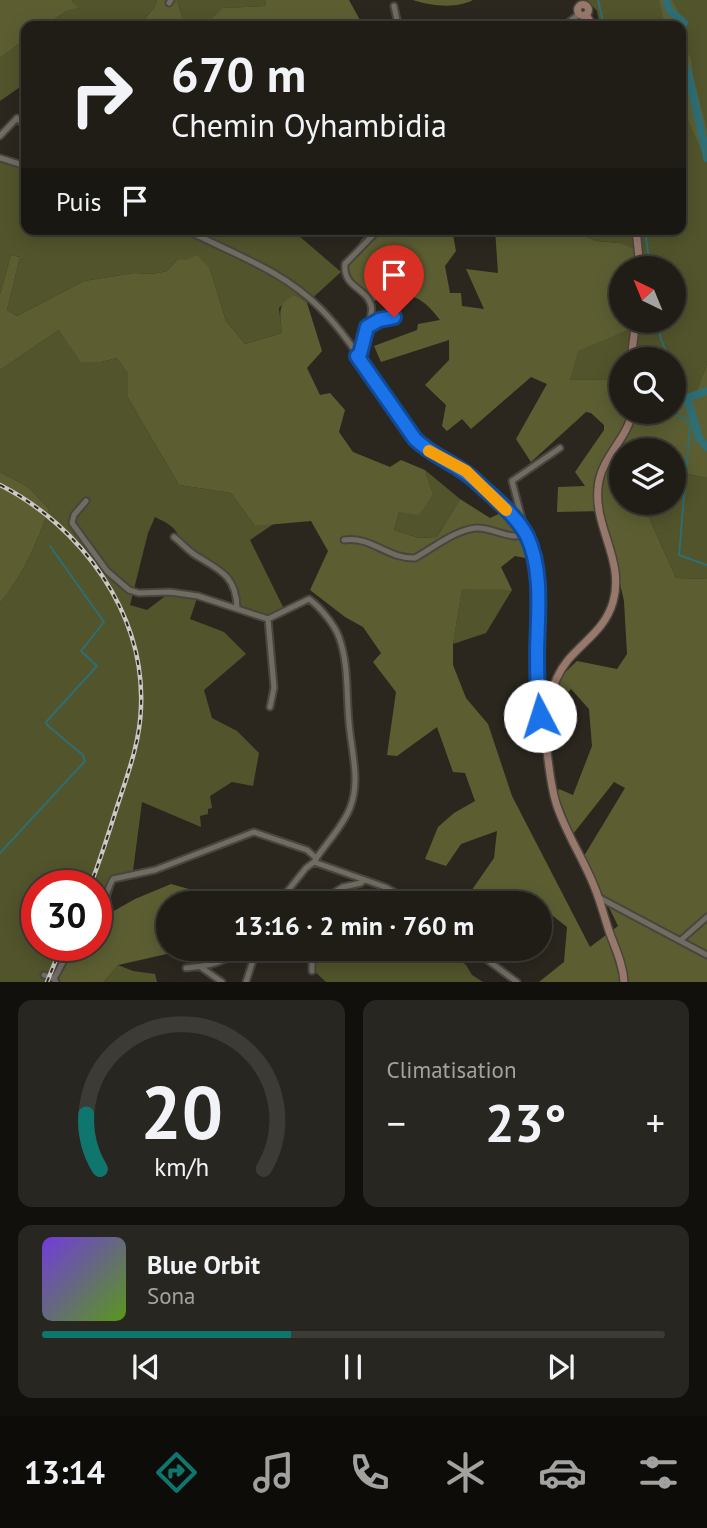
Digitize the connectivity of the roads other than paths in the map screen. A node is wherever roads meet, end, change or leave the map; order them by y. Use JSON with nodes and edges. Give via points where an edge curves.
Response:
{"nodes":[{"id":1,"x":583,"y":2,"type":"edge"},
{"id":2,"x":394,"y":6,"type":"dead end"},
{"id":3,"x":582,"y":14,"type":"junction"},
{"id":4,"x":398,"y":21,"type":"edge"},
{"id":5,"x":572,"y":21,"type":"edge"},
{"id":6,"x":588,"y":21,"type":"edge"},
{"id":7,"x":21,"y":122,"type":"edge"},
{"id":8,"x":0,"y":136,"type":"edge"},
{"id":9,"x":0,"y":158,"type":"edge"},
{"id":10,"x":21,"y":164,"type":"edge"},
{"id":11,"x":196,"y":235,"type":"edge"},
{"id":12,"x":373,"y":235,"type":"edge"},
{"id":13,"x":637,"y":235,"type":"edge"},
{"id":14,"x":639,"y":256,"type":"edge"},
{"id":15,"x":394,"y":317,"type":"dead end"},
{"id":16,"x":367,"y":327,"type":"junction"},
{"id":17,"x":357,"y":356,"type":"junction"},
{"id":18,"x":628,"y":424,"type":"edge"},
{"id":19,"x":560,"y":448,"type":"dead end"},
{"id":20,"x":86,"y":501,"type":"dead end"},
{"id":21,"x":526,"y":534,"type":"junction"},
{"id":22,"x":174,"y":537,"type":"dead end"},
{"id":23,"x":344,"y":540,"type":"dead end"},
{"id":24,"x":237,"y":607,"type":"junction"},
{"id":25,"x":268,"y":619,"type":"junction"},
{"id":26,"x":270,"y":707,"type":"dead end"},
{"id":27,"x":547,"y":725,"type":"junction"},
{"id":28,"x":315,"y":860,"type":"junction"},
{"id":29,"x":364,"y":880,"type":"junction"},
{"id":30,"x":112,"y":881,"type":"edge"},
{"id":31,"x":288,"y":891,"type":"edge"},
{"id":32,"x":336,"y":891,"type":"edge"},
{"id":33,"x":391,"y":891,"type":"edge"},
{"id":34,"x":598,"y":897,"type":"junction"},
{"id":35,"x":707,"y":917,"type":"edge"},
{"id":36,"x":681,"y":940,"type":"junction"},
{"id":37,"x":707,"y":955,"type":"edge"},
{"id":38,"x":64,"y":961,"type":"edge"},
{"id":39,"x":220,"y":961,"type":"edge"},
{"id":40,"x":253,"y":961,"type":"edge"},
{"id":41,"x":312,"y":961,"type":"edge"},
{"id":42,"x":489,"y":961,"type":"edge"},
{"id":43,"x":186,"y":968,"type":"dead end"},
{"id":44,"x":202,"y":968,"type":"junction"},
{"id":45,"x":312,"y":971,"type":"dead end"},
{"id":46,"x":44,"y":975,"type":"dead end"},
{"id":47,"x":55,"y":980,"type":"edge"},
{"id":48,"x":222,"y":982,"type":"edge"},
{"id":49,"x":246,"y":982,"type":"edge"},
{"id":50,"x":517,"y":982,"type":"edge"},
{"id":51,"x":624,"y":982,"type":"edge"}],
"edges":[{"from":1,"to":3,"type":"street","via":[[588,9]]},
{"from":2,"to":4,"type":"street"},
{"from":3,"to":5,"type":"street"},
{"from":3,"to":6,"type":"street"},
{"from":7,"to":8,"type":"street","via":[[17,118]]},
{"from":9,"to":10,"type":"street"},
{"from":11,"to":17,"type":"street","via":[[272,270],[321,309]]},
{"from":12,"to":16,"type":"street","via":[[345,269],[348,280],[370,301]]},
{"from":13,"to":14,"type":"street"},
{"from":15,"to":16,"type":"street"},
{"from":16,"to":17,"type":"street"},
{"from":17,"to":21,"type":"street","via":[[415,439],[466,471]]},
{"from":18,"to":27,"type":"street","via":[[602,468],[598,485],[599,510],[616,570],[614,599],[600,629],[557,676]]},
{"from":19,"to":21,"type":"street","via":[[512,481]]},
{"from":20,"to":24,"type":"street","via":[[72,523],[120,585],[139,593],[170,592]]},
{"from":21,"to":23,"type":"street","via":[[474,528],[415,558],[394,555],[364,540]]},
{"from":21,"to":27,"type":"street","via":[[535,561],[537,684],[541,721]]},
{"from":22,"to":24,"type":"street","via":[[218,567],[234,589]]},
{"from":24,"to":25,"type":"street"},
{"from":25,"to":26,"type":"street","via":[[274,688]]},
{"from":25,"to":28,"type":"street","via":[[306,598],[312,600],[339,637],[348,674],[353,798]]},
{"from":27,"to":34,"type":"street","via":[[556,805]]},
{"from":28,"to":29,"type":"street"},
{"from":28,"to":30,"type":"street","via":[[307,850],[260,832],[248,832],[155,870]]},
{"from":28,"to":31,"type":"street"},
{"from":29,"to":32,"type":"street"},
{"from":29,"to":33,"type":"street"},
{"from":34,"to":36,"type":"street"},
{"from":34,"to":51,"type":"street"},
{"from":35,"to":36,"type":"street"},
{"from":36,"to":37,"type":"street"},
{"from":38,"to":47,"type":"street"},
{"from":39,"to":44,"type":"street"},
{"from":40,"to":49,"type":"street"},
{"from":41,"to":45,"type":"street"},
{"from":42,"to":50,"type":"street"},
{"from":43,"to":44,"type":"street"},
{"from":44,"to":48,"type":"street"},
{"from":46,"to":47,"type":"street"}]}
